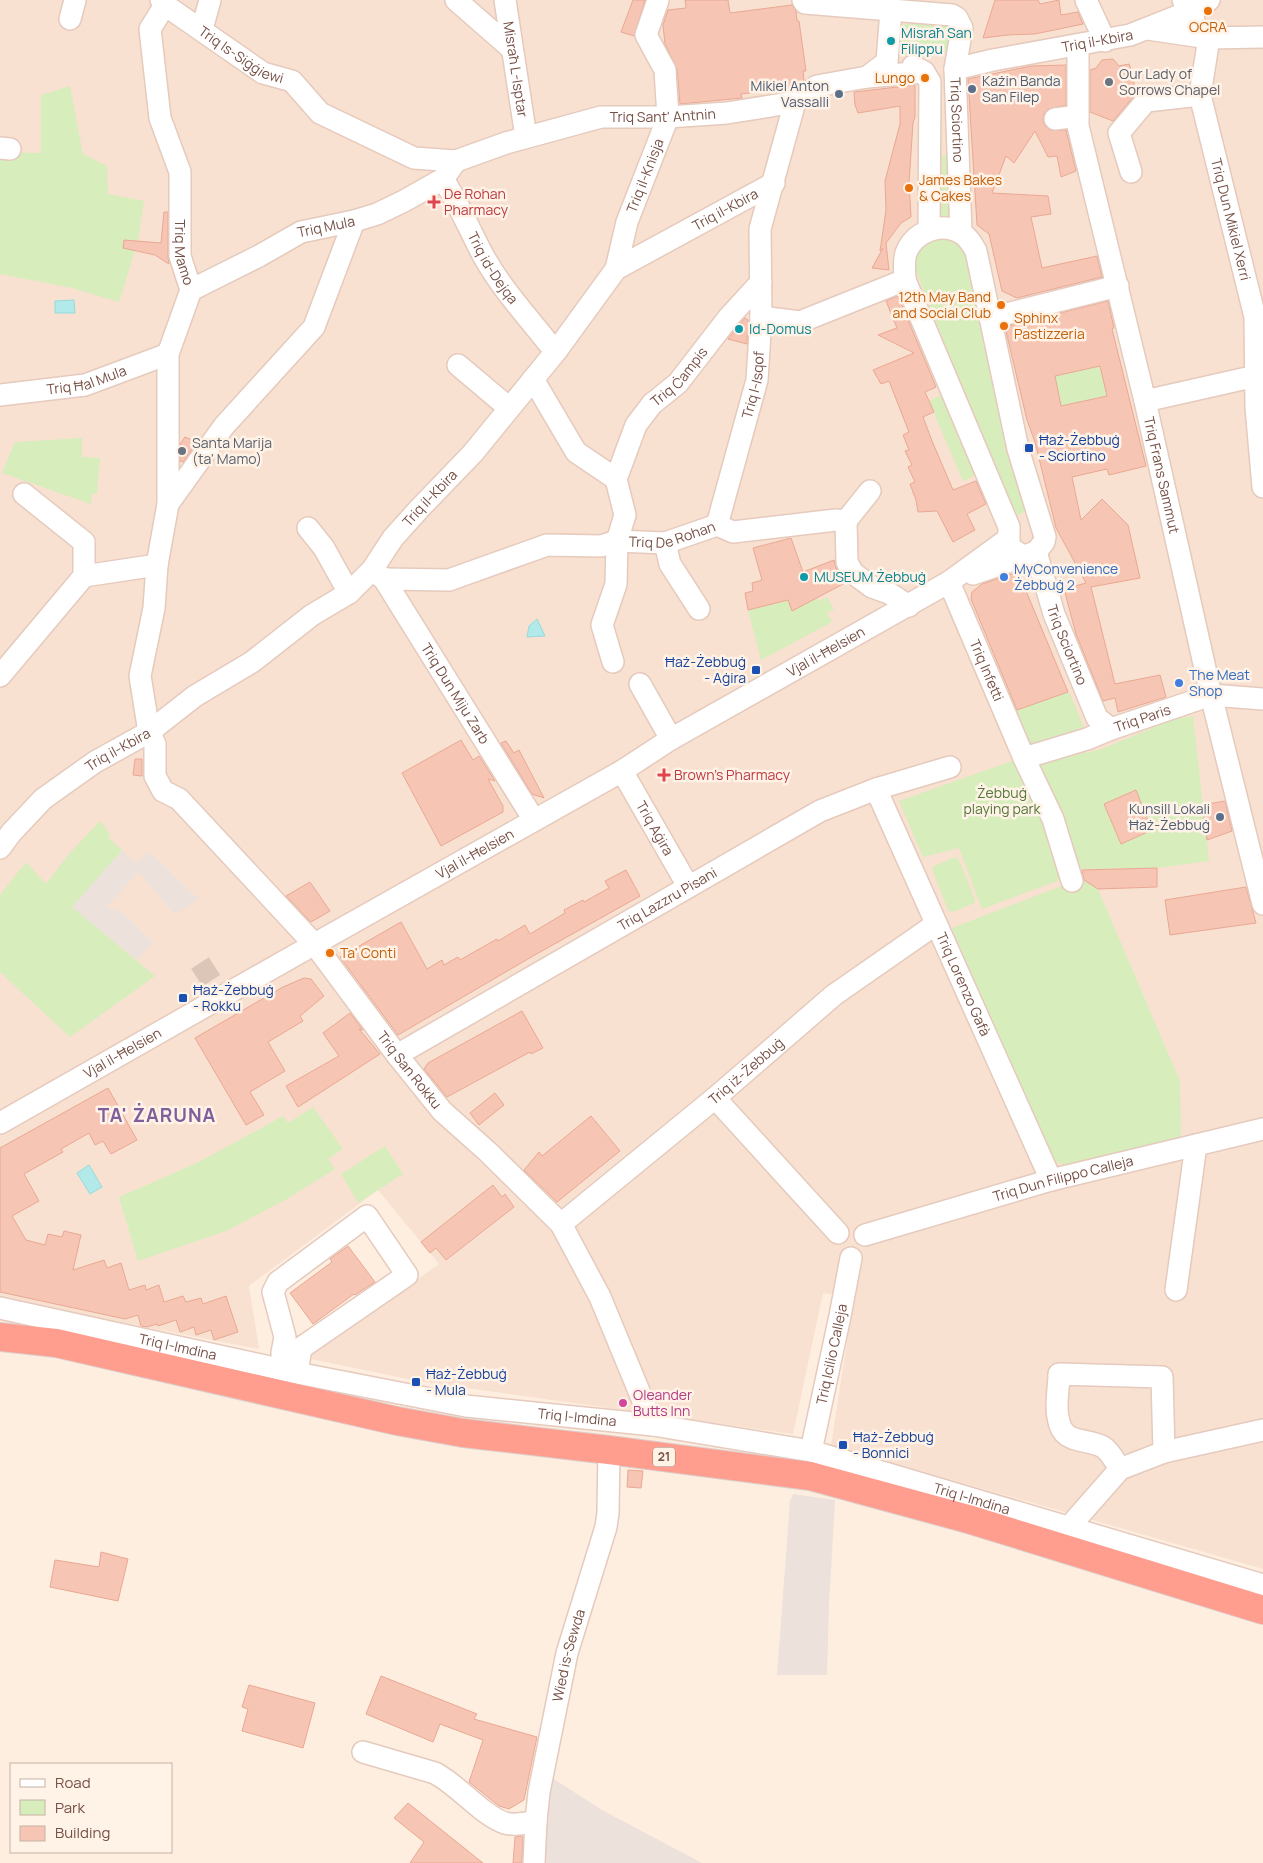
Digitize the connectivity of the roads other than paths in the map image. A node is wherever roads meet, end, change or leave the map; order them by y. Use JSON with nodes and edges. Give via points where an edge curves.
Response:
{"nodes":[{"id":1,"x":210,"y":0,"type":"edge"},
{"id":2,"x":456,"y":0,"type":"edge"},
{"id":3,"x":505,"y":0,"type":"edge"},
{"id":4,"x":658,"y":0,"type":"edge"},
{"id":5,"x":803,"y":0,"type":"edge"},
{"id":6,"x":1086,"y":0,"type":"edge"},
{"id":7,"x":163,"y":3,"type":"edge"},
{"id":8,"x":1195,"y":3,"type":"edge"},
{"id":9,"x":891,"y":10,"type":"junction"},
{"id":10,"x":1148,"y":28,"type":"junction"},
{"id":11,"x":202,"y":29,"type":"junction"},
{"id":12,"x":961,"y":37,"type":"junction"},
{"id":13,"x":1263,"y":37,"type":"edge"},
{"id":14,"x":1209,"y":38,"type":"junction"},
{"id":15,"x":1105,"y":41,"type":"junction"},
{"id":16,"x":1078,"y":45,"type":"junction"},
{"id":17,"x":512,"y":49,"type":"junction"},
{"id":18,"x":889,"y":52,"type":"junction"},
{"id":19,"x":993,"y":60,"type":"junction"},
{"id":20,"x":956,"y":69,"type":"junction"},
{"id":21,"x":924,"y":72,"type":"junction"},
{"id":22,"x":867,"y":77,"type":"junction"},
{"id":23,"x":1200,"y":95,"type":"junction"},
{"id":24,"x":796,"y":102,"type":"junction"},
{"id":25,"x":1078,"y":116,"type":"junction"},
{"id":26,"x":668,"y":117,"type":"junction"},
{"id":27,"x":1055,"y":119,"type":"dead end"},
{"id":28,"x":526,"y":137,"type":"junction"},
{"id":29,"x":456,"y":161,"type":"junction"},
{"id":30,"x":1131,"y":172,"type":"dead end"},
{"id":31,"x":443,"y":179,"type":"junction"},
{"id":32,"x":774,"y":183,"type":"junction"},
{"id":33,"x":354,"y":221,"type":"junction"},
{"id":34,"x":929,"y":230,"type":"junction"},
{"id":35,"x":961,"y":233,"type":"junction"},
{"id":36,"x":616,"y":269,"type":"junction"},
{"id":37,"x":905,"y":280,"type":"junction"},
{"id":38,"x":761,"y":282,"type":"junction"},
{"id":39,"x":1118,"y":286,"type":"junction"},
{"id":40,"x":191,"y":290,"type":"junction"},
{"id":41,"x":761,"y":317,"type":"junction"},
{"id":42,"x":1259,"y":317,"type":"edge"},
{"id":43,"x":990,"y":318,"type":"junction"},
{"id":44,"x":557,"y":350,"type":"junction"},
{"id":45,"x":168,"y":354,"type":"junction"},
{"id":46,"x":458,"y":365,"type":"dead end"},
{"id":47,"x":1256,"y":376,"type":"junction"},
{"id":48,"x":533,"y":379,"type":"junction"},
{"id":49,"x":0,"y":394,"type":"edge"},
{"id":50,"x":1145,"y":401,"type":"junction"},
{"id":51,"x":509,"y":408,"type":"junction"},
{"id":52,"x":616,"y":479,"type":"junction"},
{"id":53,"x":1263,"y":487,"type":"edge"},
{"id":54,"x":870,"y":490,"type":"dead end"},
{"id":55,"x":24,"y":494,"type":"dead end"},
{"id":56,"x":168,"y":504,"type":"junction"},
{"id":57,"x":846,"y":521,"type":"junction"},
{"id":58,"x":717,"y":525,"type":"junction"},
{"id":59,"x":1040,"y":525,"type":"junction"},
{"id":60,"x":308,"y":528,"type":"dead end"},
{"id":61,"x":1009,"y":533,"type":"junction"},
{"id":62,"x":617,"y":542,"type":"junction"},
{"id":63,"x":665,"y":543,"type":"junction"},
{"id":64,"x":1029,"y":554,"type":"junction"},
{"id":65,"x":157,"y":565,"type":"junction"},
{"id":66,"x":378,"y":574,"type":"junction"},
{"id":67,"x":84,"y":576,"type":"junction"},
{"id":68,"x":949,"y":582,"type":"junction"},
{"id":69,"x":349,"y":593,"type":"junction"},
{"id":70,"x":909,"y":606,"type":"junction"},
{"id":71,"x":699,"y":609,"type":"dead end"},
{"id":72,"x":613,"y":662,"type":"dead end"},
{"id":73,"x":0,"y":676,"type":"edge"},
{"id":74,"x":640,"y":684,"type":"dead end"},
{"id":75,"x":1211,"y":695,"type":"junction"},
{"id":76,"x":1263,"y":699,"type":"edge"},
{"id":77,"x":1111,"y":728,"type":"junction"},
{"id":78,"x":149,"y":732,"type":"junction"},
{"id":79,"x":671,"y":739,"type":"junction"},
{"id":80,"x":1024,"y":758,"type":"junction"},
{"id":81,"x":950,"y":767,"type":"dead end"},
{"id":82,"x":622,"y":771,"type":"junction"},
{"id":83,"x":876,"y":789,"type":"junction"},
{"id":84,"x":534,"y":820,"type":"junction"},
{"id":85,"x":0,"y":848,"type":"edge"},
{"id":86,"x":1072,"y":881,"type":"dead end"},
{"id":87,"x":688,"y":886,"type":"junction"},
{"id":88,"x":1263,"y":904,"type":"edge"},
{"id":89,"x":936,"y":924,"type":"junction"},
{"id":90,"x":315,"y":945,"type":"junction"},
{"id":91,"x":397,"y":1055,"type":"junction"},
{"id":92,"x":715,"y":1098,"type":"junction"},
{"id":93,"x":0,"y":1123,"type":"edge"},
{"id":94,"x":1263,"y":1129,"type":"edge"},
{"id":95,"x":1196,"y":1145,"type":"junction"},
{"id":96,"x":1050,"y":1180,"type":"junction"},
{"id":97,"x":561,"y":1224,"type":"junction"},
{"id":98,"x":838,"y":1233,"type":"junction"},
{"id":99,"x":865,"y":1235,"type":"junction"},
{"id":100,"x":851,"y":1258,"type":"junction"},
{"id":101,"x":1176,"y":1290,"type":"dead end"},
{"id":102,"x":0,"y":1308,"type":"edge"},
{"id":103,"x":0,"y":1337,"type":"edge"},
{"id":104,"x":290,"y":1371,"type":"junction"},
{"id":105,"x":653,"y":1425,"type":"junction"},
{"id":106,"x":1263,"y":1430,"type":"edge"},
{"id":107,"x":609,"y":1450,"type":"junction"},
{"id":108,"x":811,"y":1451,"type":"junction"},
{"id":109,"x":1164,"y":1452,"type":"junction"},
{"id":110,"x":1120,"y":1469,"type":"junction"},
{"id":111,"x":1069,"y":1527,"type":"junction"},
{"id":112,"x":1263,"y":1585,"type":"edge"},
{"id":113,"x":1263,"y":1610,"type":"edge"},
{"id":114,"x":362,"y":1752,"type":"dead end"},
{"id":115,"x":536,"y":1821,"type":"junction"},
{"id":116,"x":534,"y":1863,"type":"edge"}],
"edges":[{"from":1,"to":11,"type":"street"},
{"from":2,"to":17,"type":"street"},
{"from":3,"to":17,"type":"street","name":"Misraħ L-Isptar"},
{"from":4,"to":26,"type":"street","name":"Triq il-Knisja","via":[[646,35],[665,70]]},
{"from":5,"to":9,"type":"street","via":[[805,3]]},
{"from":6,"to":15,"type":"street"},
{"from":7,"to":11,"type":"street","name":"Triq Is-Siġġiewi"},
{"from":7,"to":40,"type":"street","name":"Triq Mamo","via":[[150,29],[160,118],[180,172],[180,256]]},
{"from":8,"to":10,"type":"street"},
{"from":8,"to":14,"type":"street","via":[[1194,25]]},
{"from":9,"to":12,"type":"street","via":[[952,15],[960,23]]},
{"from":9,"to":18,"type":"street"},
{"from":10,"to":14,"type":"street","name":"Triq il-Kbira"},
{"from":10,"to":15,"type":"street","name":"Triq il-Kbira"},
{"from":11,"to":29,"type":"street","name":"Triq Is-Siġġiewi","via":[[263,73],[292,81],[320,113],[414,158]]},
{"from":12,"to":19,"type":"street","via":[[977,53]]},
{"from":12,"to":20,"type":"street","name":"Triq Sciortino"},
{"from":13,"to":14,"type":"street","name":"Triq il-Kbira"},
{"from":14,"to":23,"type":"street"},
{"from":15,"to":16,"type":"street","name":"Triq il-Kbira"},
{"from":16,"to":19,"type":"street","name":"Triq il-Kbira"},
{"from":16,"to":25,"type":"street","name":"Triq Frans Sammut"},
{"from":17,"to":28,"type":"street","name":"Misraħ L-Isptar"},
{"from":18,"to":21,"type":"street"},
{"from":18,"to":22,"type":"street","name":"Triq Sant' Antnin","via":[[887,62]]},
{"from":19,"to":20,"type":"street","name":"Triq il-Kbira"},
{"from":20,"to":35,"type":"street","name":"Triq Sciortino"},
{"from":21,"to":22,"type":"street","name":"Triq Sant' Antnin"},
{"from":21,"to":34,"type":"street","name":"Triq Sciortino","via":[[930,82]]},
{"from":22,"to":24,"type":"street","name":"Triq Sant' Antnin","via":[[817,86]]},
{"from":23,"to":30,"type":"street","via":[[1146,101],[1119,133]]},
{"from":23,"to":42,"type":"street","name":"Triq Dun Mikiel Xerri"},
{"from":24,"to":26,"type":"street","name":"Triq Sant' Antnin","via":[[727,113]]},
{"from":24,"to":32,"type":"street","name":"Triq il-Kbira"},
{"from":25,"to":27,"type":"street"},
{"from":25,"to":39,"type":"street","name":"Triq Frans Sammut"},
{"from":26,"to":28,"type":"street","name":"Triq Sant' Antnin","via":[[601,117]]},
{"from":26,"to":36,"type":"street","name":"Triq il-Knisja","via":[[627,222]]},
{"from":28,"to":29,"type":"street","name":"Triq Sant' Antnin"},
{"from":29,"to":31,"type":"street","name":"Triq Mula"},
{"from":31,"to":33,"type":"street","name":"Triq Mula","via":[[377,214]]},
{"from":31,"to":44,"type":"street","name":"Triq id-Dejqa","via":[[485,259],[514,300]]},
{"from":32,"to":36,"type":"street","name":"Triq il-Kbira"},
{"from":32,"to":38,"type":"street","name":"Triq l-Isqof","via":[[760,229]]},
{"from":33,"to":40,"type":"street","name":"Triq Mula","via":[[301,232]]},
{"from":33,"to":56,"type":"street","name":"Triq Mamo","via":[[314,327],[224,426]]},
{"from":34,"to":35,"type":"street","via":[[942,228]]},
{"from":34,"to":37,"type":"street","name":"Triq Sciortino","via":[[920,235],[906,254]]},
{"from":35,"to":43,"type":"street","via":[[976,251]]},
{"from":36,"to":44,"type":"street","name":"Triq il-Kbira"},
{"from":37,"to":41,"type":"street","via":[[800,322]]},
{"from":37,"to":61,"type":"street","name":"Triq Sciortino"},
{"from":38,"to":41,"type":"street","name":"Triq l-Isqof"},
{"from":38,"to":52,"type":"street","name":"Triq Ċampis","via":[[729,317],[678,383],[652,404],[636,424]]},
{"from":39,"to":43,"type":"street"},
{"from":39,"to":50,"type":"street","name":"Triq Frans Sammut"},
{"from":40,"to":45,"type":"street","name":"Triq Mamo"},
{"from":41,"to":58,"type":"street","name":"Triq l-Isqof","via":[[757,380]]},
{"from":42,"to":47,"type":"street","name":"Triq Dun Mikiel Xerri"},
{"from":43,"to":59,"type":"street","via":[[1018,449]]},
{"from":44,"to":48,"type":"street","name":"Triq il-Kbira"},
{"from":45,"to":49,"type":"street","name":"Triq Ħal Mula","via":[[85,385]]},
{"from":45,"to":56,"type":"street","name":"Triq Mamo"},
{"from":46,"to":51,"type":"street"},
{"from":47,"to":50,"type":"street"},
{"from":47,"to":53,"type":"street","name":"Triq Dun Mikiel Xerri"},
{"from":48,"to":51,"type":"street","name":"Triq il-Kbira"},
{"from":48,"to":52,"type":"street","via":[[576,452]]},
{"from":50,"to":75,"type":"street","name":"Triq Frans Sammut"},
{"from":51,"to":66,"type":"street","name":"Triq il-Kbira","via":[[474,454],[393,538]]},
{"from":52,"to":62,"type":"street","via":[[625,515]]},
{"from":54,"to":57,"type":"street"},
{"from":55,"to":67,"type":"street","via":[[84,542]]},
{"from":56,"to":65,"type":"street","name":"Triq Mamo"},
{"from":57,"to":58,"type":"street","name":"Triq De Rohan","via":[[733,532]]},
{"from":57,"to":70,"type":"street","via":[[847,562],[853,573]]},
{"from":58,"to":63,"type":"street","name":"Triq De Rohan"},
{"from":59,"to":61,"type":"street","via":[[1025,519]]},
{"from":59,"to":64,"type":"street","via":[[1044,542]]},
{"from":60,"to":69,"type":"street","via":[[324,548]]},
{"from":61,"to":64,"type":"street","name":"Triq Sciortino","via":[[1009,548]]},
{"from":61,"to":68,"type":"street","name":"Vjal il-Ħelsien"},
{"from":62,"to":63,"type":"street","name":"Triq De Rohan"},
{"from":62,"to":66,"type":"street","name":"Triq De Rohan","via":[[601,546],[547,545],[449,580]]},
{"from":62,"to":72,"type":"street","via":[[616,584],[602,625]]},
{"from":63,"to":71,"type":"street","via":[[670,564]]},
{"from":64,"to":68,"type":"street","name":"Vjal il-Ħelsien"},
{"from":64,"to":77,"type":"street","name":"Triq Sciortino","via":[[1097,718]]},
{"from":65,"to":67,"type":"street"},
{"from":65,"to":78,"type":"street","name":"Triq Mamo","via":[[154,608],[140,676]]},
{"from":66,"to":69,"type":"street","name":"Triq il-Kbira"},
{"from":66,"to":84,"type":"street","name":"Triq Dun Miju Zarb"},
{"from":67,"to":73,"type":"street"},
{"from":68,"to":70,"type":"street","name":"Vjal il-Ħelsien"},
{"from":68,"to":80,"type":"street","name":"Triq Infetti"},
{"from":69,"to":78,"type":"street","name":"Triq il-Kbira","via":[[312,614],[252,662],[195,696]]},
{"from":70,"to":79,"type":"street","name":"Vjal il-Ħelsien"},
{"from":74,"to":79,"type":"street"},
{"from":75,"to":76,"type":"street","name":"Triq Paris"},
{"from":75,"to":77,"type":"street","name":"Triq Paris"},
{"from":75,"to":88,"type":"street","name":"Triq Frans Sammut"},
{"from":77,"to":80,"type":"street","name":"Triq Paris","via":[[1087,739]]},
{"from":78,"to":85,"type":"street","name":"Triq il-Kbira","via":[[95,762],[43,799]]},
{"from":78,"to":90,"type":"street","name":"Triq San Rokku","via":[[155,744],[155,776],[163,791],[179,799]]},
{"from":79,"to":82,"type":"street","name":"Vjal il-Ħelsien"},
{"from":80,"to":86,"type":"street","name":"Triq Infetti","via":[[1053,820]]},
{"from":81,"to":83,"type":"street","name":"Triq Lazzru Pisani"},
{"from":82,"to":84,"type":"street","name":"Vjal il-Ħelsien"},
{"from":82,"to":87,"type":"street","name":"Triq Aġira"},
{"from":83,"to":87,"type":"street","name":"Triq Lazzru Pisani","via":[[820,810]]},
{"from":83,"to":89,"type":"street","name":"Triq Lorenzo Gafà"},
{"from":84,"to":90,"type":"street","name":"Vjal il-Ħelsien"},
{"from":87,"to":91,"type":"street","name":"Triq Lazzru Pisani"},
{"from":89,"to":92,"type":"street","name":"Triq iż-Żebbuġ","via":[[834,995]]},
{"from":89,"to":96,"type":"street","name":"Triq Lorenzo Gafà"},
{"from":90,"to":91,"type":"street","name":"Triq San Rokku"},
{"from":90,"to":93,"type":"street","name":"Vjal il-Ħelsien"},
{"from":91,"to":97,"type":"street","name":"Triq San Rokku","via":[[442,1111]]},
{"from":92,"to":97,"type":"street","name":"Triq iż-Żebbuġ"},
{"from":92,"to":98,"type":"street"},
{"from":94,"to":95,"type":"street","name":"Triq Dun Filippo Calleja"},
{"from":95,"to":96,"type":"street","name":"Triq Dun Filippo Calleja"},
{"from":95,"to":101,"type":"street"},
{"from":96,"to":99,"type":"street","name":"Triq Dun Filippo Calleja"},
{"from":97,"to":105,"type":"street","name":"Triq San Rokku","via":[[600,1297]]},
{"from":98,"to":99,"type":"street","via":[[853,1227]]},
{"from":98,"to":100,"type":"street","via":[[836,1248],[841,1255]]},
{"from":99,"to":100,"type":"street","via":[[864,1251]]},
{"from":100,"to":108,"type":"street","name":"Triq Icilio Calleja"},
{"from":102,"to":104,"type":"street","name":"Triq l-Imdina"},
{"from":103,"to":107,"type":"highway","name":"Triq l-Imdina","number":"21","via":[[56,1343],[397,1421],[463,1433]]},
{"from":104,"to":104,"type":"street","via":[[282,1353],[285,1337],[273,1292],[278,1282],[367,1216],[407,1275],[301,1348]]},
{"from":104,"to":105,"type":"street","name":"Triq l-Imdina","via":[[466,1406]]},
{"from":105,"to":108,"type":"street","name":"Triq l-Imdina"},
{"from":106,"to":109,"type":"street"},
{"from":107,"to":113,"type":"highway","name":"Triq l-Imdina","number":"21","via":[[810,1476],[968,1519]]},
{"from":107,"to":115,"type":"street","name":"Wied is-Sewda","via":[[606,1527],[567,1653]]},
{"from":108,"to":111,"type":"street","name":"Triq l-Imdina"},
{"from":109,"to":110,"type":"street"},
{"from":109,"to":110,"type":"street","via":[[1162,1377],[1059,1374],[1058,1417],[1065,1432],[1076,1440],[1104,1448]]},
{"from":110,"to":111,"type":"street"},
{"from":111,"to":112,"type":"street","name":"Triq l-Imdina"},
{"from":114,"to":115,"type":"street","via":[[436,1773],[505,1824]]},
{"from":115,"to":116,"type":"street","name":"Wied is-Sewda"}]}
